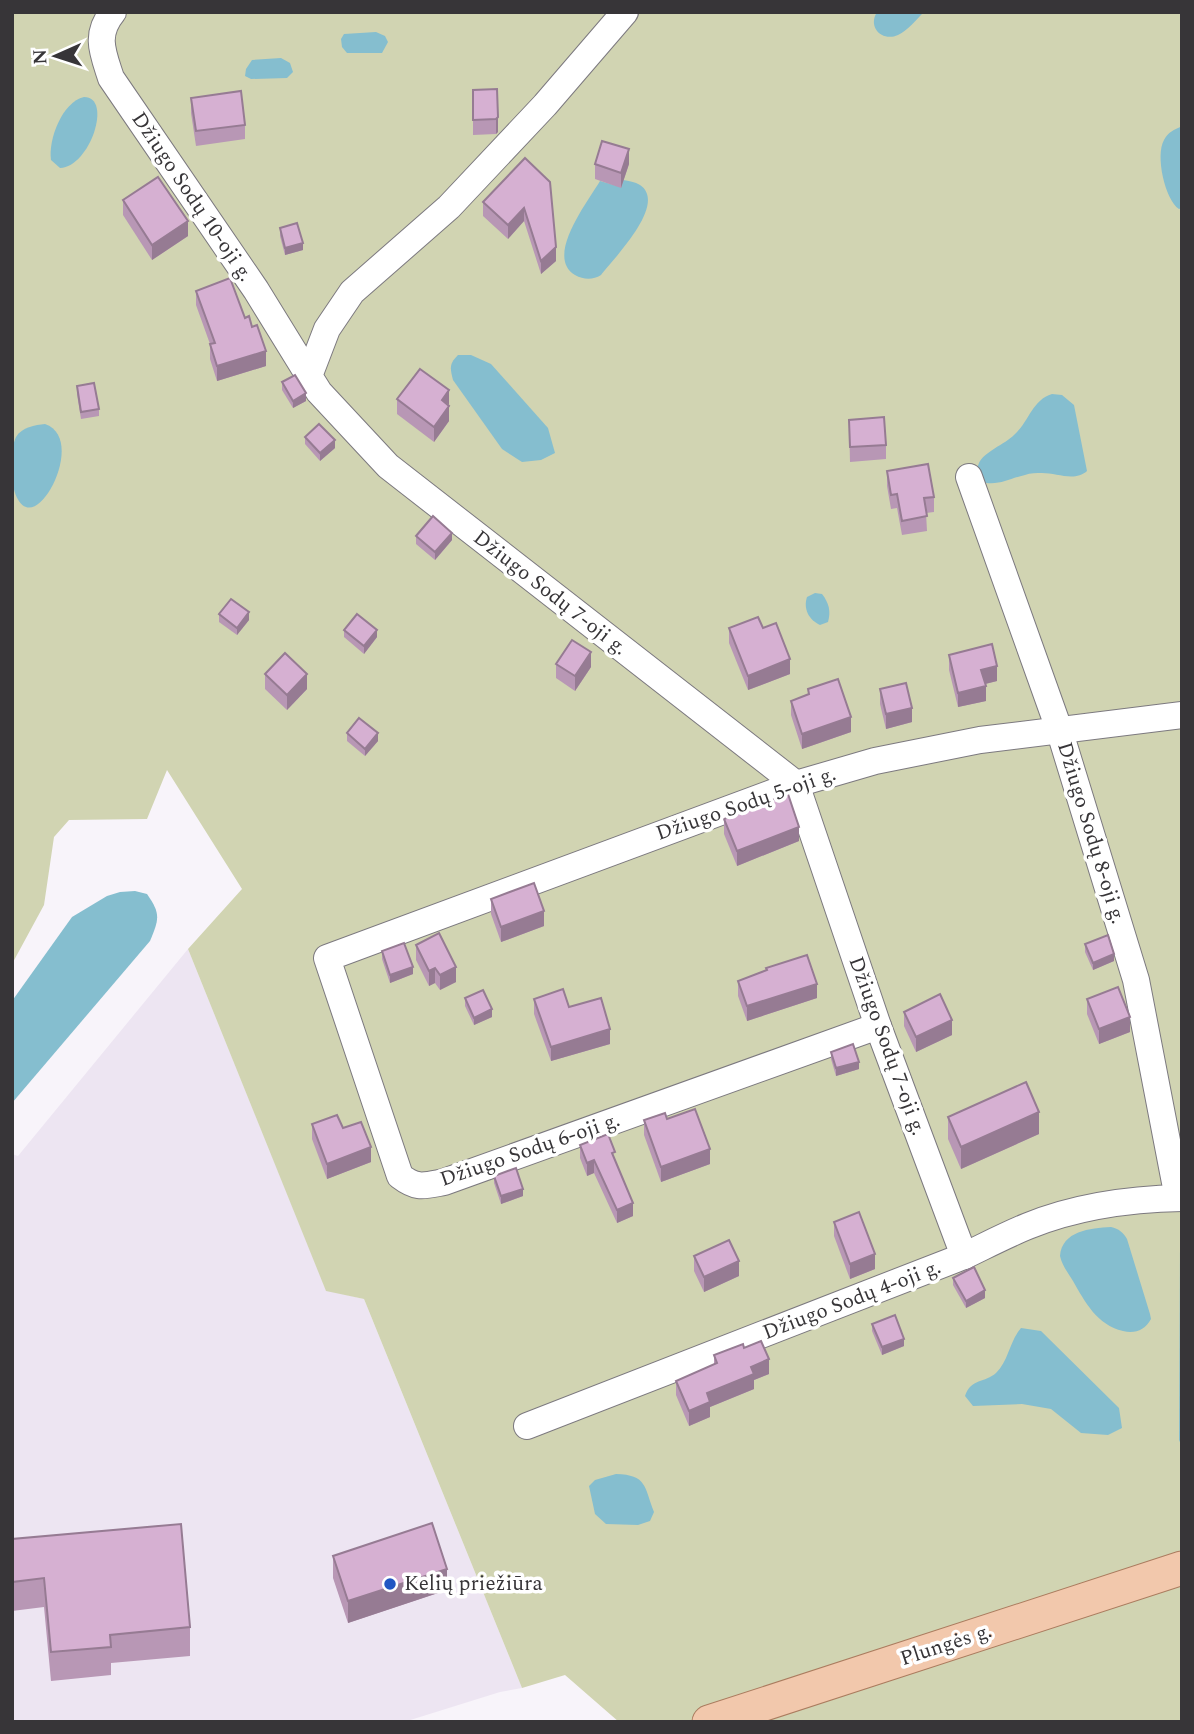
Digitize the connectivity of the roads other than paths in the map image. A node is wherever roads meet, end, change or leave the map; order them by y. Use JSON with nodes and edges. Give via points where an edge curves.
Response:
{"nodes":[{"id":1,"x":113,"y":12,"type":"edge"},
{"id":2,"x":625,"y":12,"type":"edge"},
{"id":3,"x":309,"y":376,"type":"junction"},
{"id":4,"x":969,"y":477,"type":"dead end"},
{"id":5,"x":1182,"y":715,"type":"edge"},
{"id":6,"x":1059,"y":729,"type":"junction"},
{"id":7,"x":796,"y":784,"type":"junction"},
{"id":8,"x":327,"y":958,"type":"joint"},
{"id":9,"x":878,"y":1026,"type":"junction"},
{"id":10,"x":1180,"y":1198,"type":"edge"},
{"id":11,"x":964,"y":1256,"type":"junction"},
{"id":12,"x":527,"y":1426,"type":"dead end"},
{"id":13,"x":1182,"y":1568,"type":"edge"},
{"id":14,"x":709,"y":1722,"type":"edge"}],
"edges":[{"from":1,"to":3,"type":"street","name":"Džiugo Sodų 10-oji g.","via":[[102,32],[101,46],[111,78]]},
{"from":2,"to":3,"type":"street","via":[[449,207],[352,292],[327,329]]},
{"from":3,"to":7,"type":"street","name":"Džiugo Sodų 7-oji g.","via":[[388,466]]},
{"from":4,"to":6,"type":"street","name":"Džiugo Sodų 8-oji g."},
{"from":5,"to":6,"type":"street","name":"Džiugo Sodų 5-oji g."},
{"from":6,"to":7,"type":"street","name":"Džiugo Sodų 5-oji g.","via":[[874,761]]},
{"from":6,"to":10,"type":"street","name":"Džiugo Sodų 8-oji g.","via":[[1136,980]]},
{"from":7,"to":8,"type":"street","name":"Džiugo Sodų 5-oji g."},
{"from":7,"to":9,"type":"street","name":"Džiugo Sodų 7-oji g."},
{"from":8,"to":9,"type":"street","name":"Džiugo Sodų 6-oji g.","via":[[400,1176],[410,1184],[424,1186]]},
{"from":9,"to":11,"type":"street","name":"Džiugo Sodų 7-oji g."},
{"from":10,"to":11,"type":"street","name":"Džiugo Sodų 4-oji g.","via":[[1066,1213]]},
{"from":11,"to":12,"type":"street","name":"Džiugo Sodų 4-oji g."},
{"from":13,"to":14,"type":"main road","name":"Plungės g."}]}
